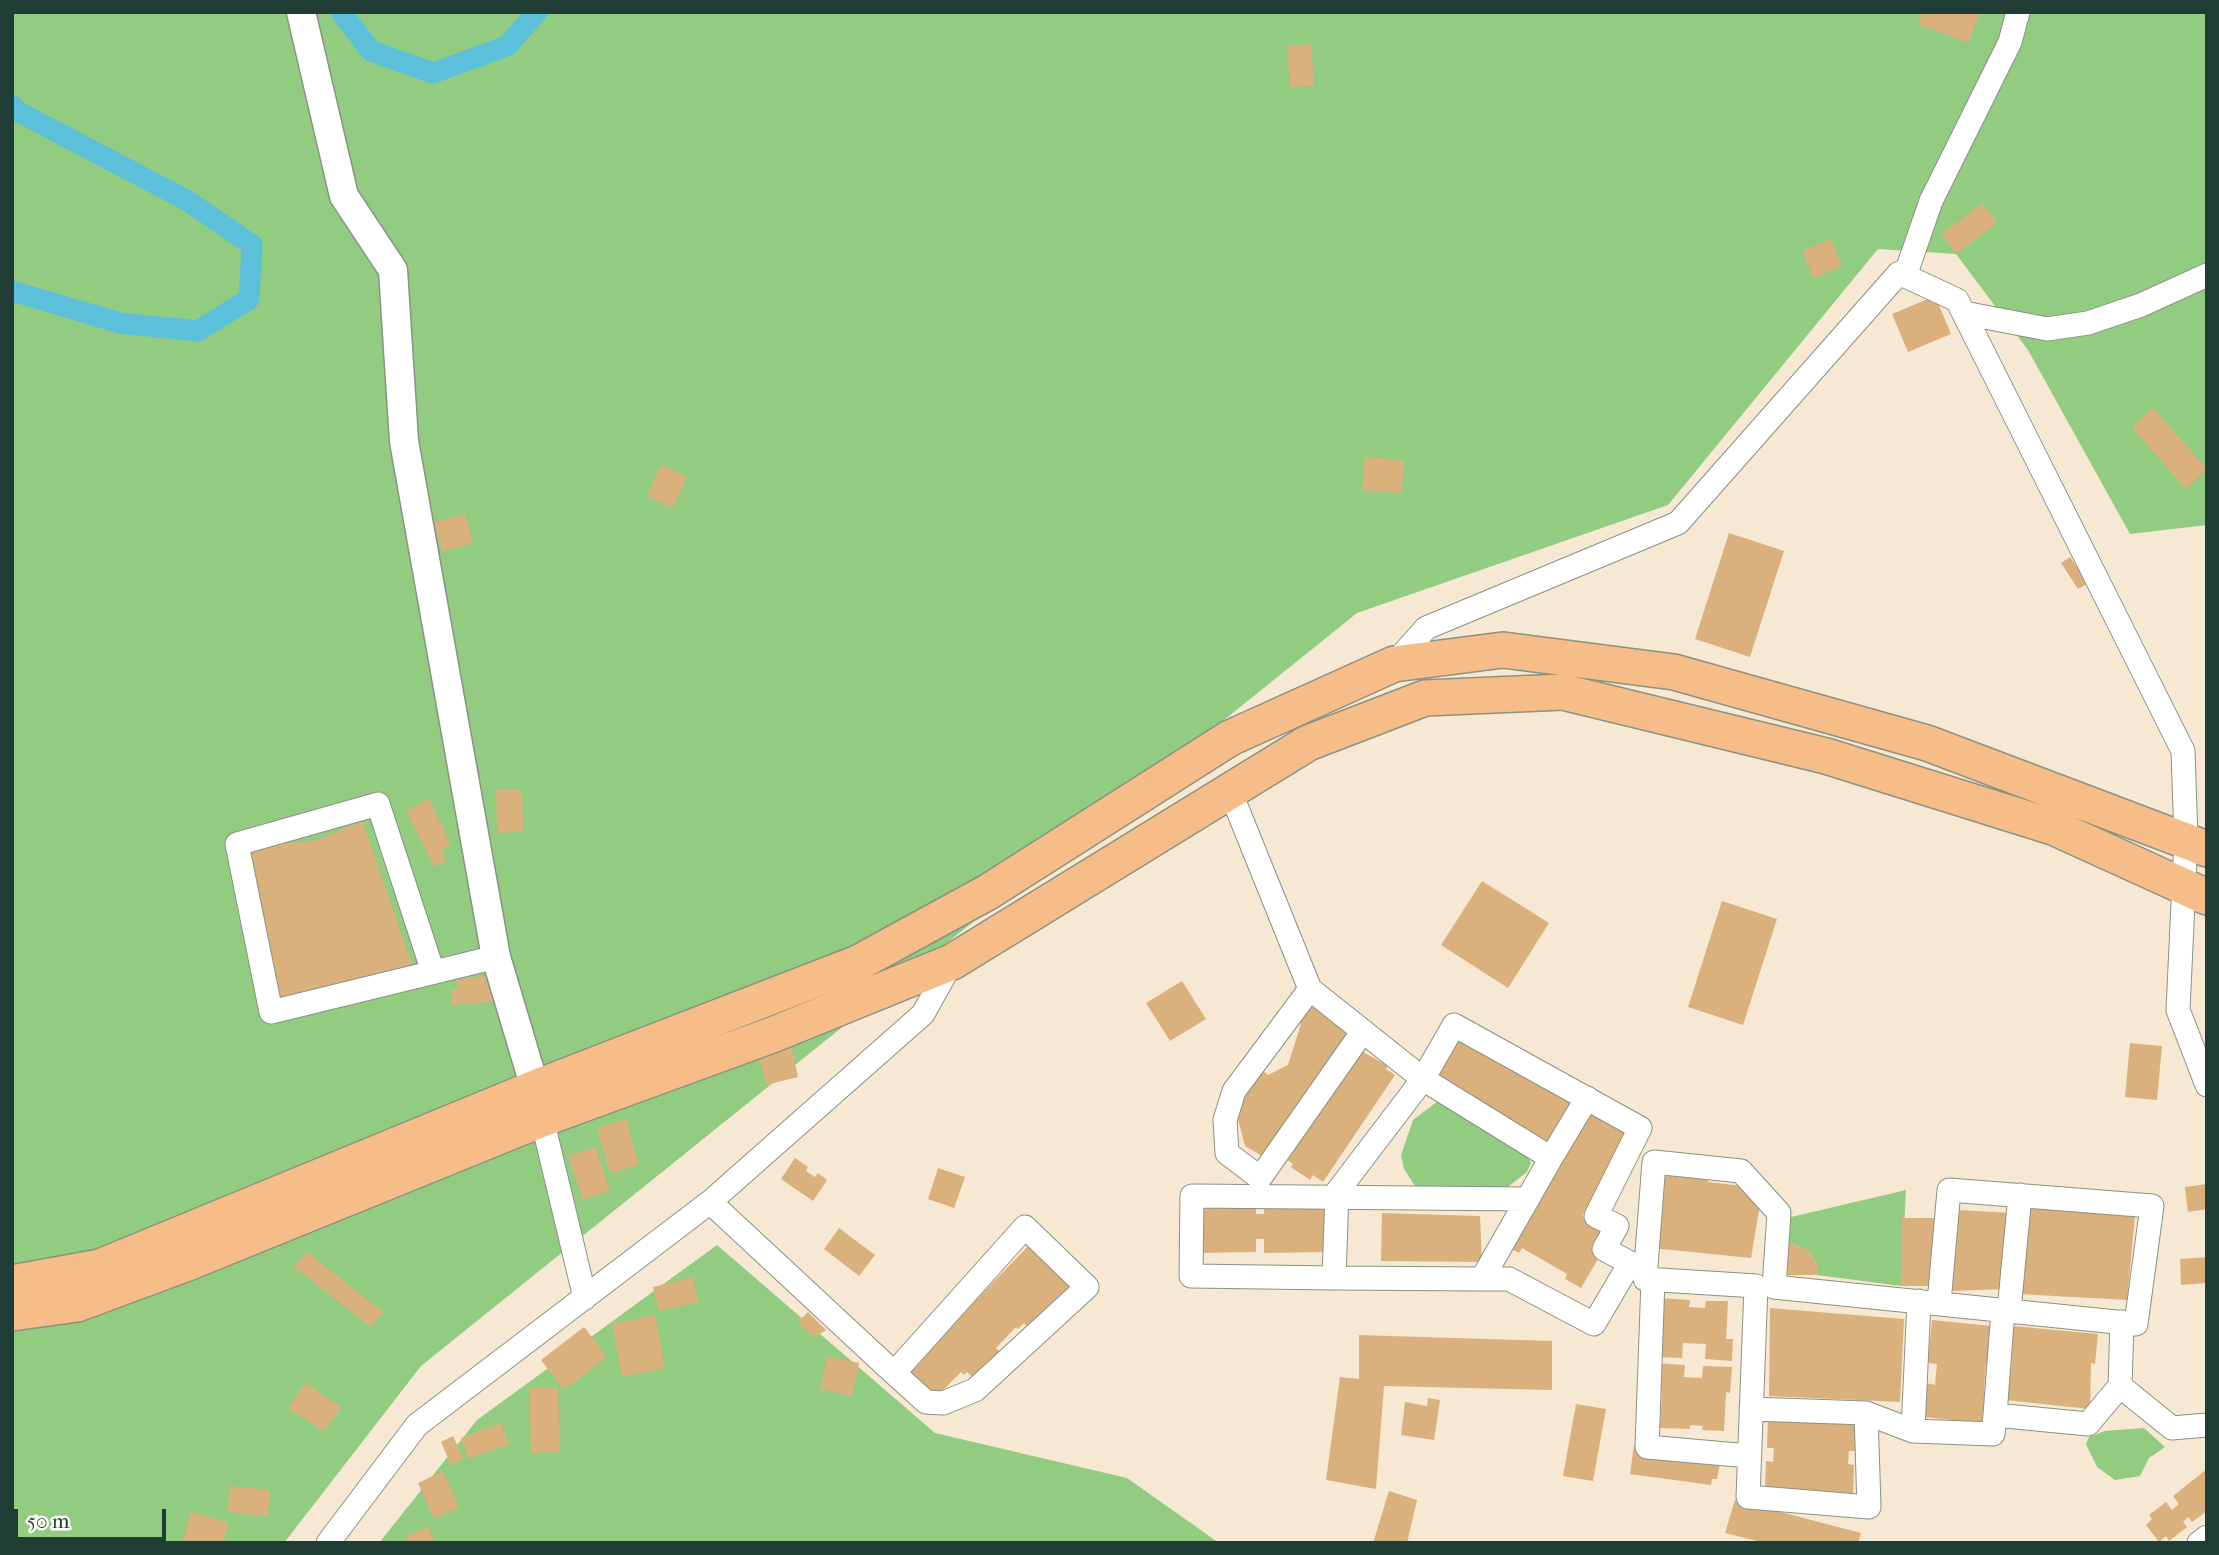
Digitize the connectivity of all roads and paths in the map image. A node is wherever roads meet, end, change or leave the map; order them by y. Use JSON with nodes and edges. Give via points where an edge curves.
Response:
{"nodes":[{"id":1,"x":302,"y":12,"type":"edge"},
{"id":2,"x":2018,"y":12,"type":"edge"},
{"id":3,"x":2207,"y":275,"type":"edge"},
{"id":4,"x":1905,"y":276,"type":"junction"},
{"id":5,"x":1964,"y":313,"type":"junction"},
{"id":6,"x":1394,"y":664,"type":"junction"},
{"id":7,"x":1230,"y":791,"type":"junction"},
{"id":8,"x":2196,"y":844,"type":"edge"},
{"id":9,"x":2195,"y":892,"type":"edge"},
{"id":10,"x":496,"y":957,"type":"junction"},
{"id":11,"x":953,"y":962,"type":"junction"},
{"id":12,"x":433,"y":972,"type":"junction"},
{"id":13,"x":1310,"y":989,"type":"junction"},
{"id":14,"x":1363,"y":1031,"type":"junction"},
{"id":15,"x":1423,"y":1079,"type":"junction"},
{"id":16,"x":2207,"y":1085,"type":"edge"},
{"id":17,"x":1587,"y":1098,"type":"junction"},
{"id":18,"x":538,"y":1104,"type":"junction"},
{"id":19,"x":1551,"y":1158,"type":"junction"},
{"id":20,"x":1260,"y":1187,"type":"junction"},
{"id":21,"x":2020,"y":1195,"type":"junction"},
{"id":22,"x":1337,"y":1199,"type":"junction"},
{"id":23,"x":1528,"y":1199,"type":"junction"},
{"id":24,"x":710,"y":1202,"type":"junction"},
{"id":25,"x":1334,"y":1278,"type":"junction"},
{"id":26,"x":1482,"y":1279,"type":"junction"},
{"id":27,"x":1653,"y":1280,"type":"junction"},
{"id":28,"x":12,"y":1283,"type":"edge"},
{"id":29,"x":1765,"y":1286,"type":"junction"},
{"id":30,"x":585,"y":1298,"type":"junction"},
{"id":31,"x":1929,"y":1302,"type":"junction"},
{"id":32,"x":2006,"y":1310,"type":"junction"},
{"id":33,"x":12,"y":1313,"type":"edge"},
{"id":34,"x":2123,"y":1322,"type":"junction"},
{"id":35,"x":894,"y":1373,"type":"junction"},
{"id":36,"x":2120,"y":1386,"type":"junction"},
{"id":37,"x":1751,"y":1409,"type":"junction"},
{"id":38,"x":1866,"y":1413,"type":"junction"},
{"id":39,"x":1995,"y":1415,"type":"junction"},
{"id":40,"x":2207,"y":1425,"type":"edge"},
{"id":41,"x":1913,"y":1431,"type":"junction"},
{"id":42,"x":1749,"y":1456,"type":"junction"},
{"id":43,"x":2207,"y":1537,"type":"edge"},
{"id":44,"x":328,"y":1543,"type":"edge"},
{"id":45,"x":2199,"y":1543,"type":"edge"}],
"edges":[{"from":1,"to":10,"type":"street","via":[[344,197],[393,270],[404,441]]},
{"from":2,"to":4,"type":"street","via":[[2010,42],[1931,201]]},
{"from":3,"to":5,"type":"street","via":[[2088,323],[2047,328]]},
{"from":4,"to":5,"type":"street","via":[[1957,300]]},
{"from":4,"to":6,"type":"street","via":[[1899,273],[1678,523],[1426,628]]},
{"from":5,"to":8,"type":"street","via":[[2183,751]]},
{"from":6,"to":8,"type":"main road","via":[[1503,650],[1674,672],[1927,743]]},
{"from":6,"to":18,"type":"main road","via":[[1230,738],[988,892],[858,963]]},
{"from":7,"to":9,"type":"main road","via":[[1308,743],[1425,698],[1563,692],[1853,764],[2053,827]]},
{"from":7,"to":11,"type":"main road"},
{"from":7,"to":13,"type":"street"},
{"from":8,"to":9,"type":"street"},
{"from":9,"to":16,"type":"street","via":[[2178,1010]]},
{"from":10,"to":12,"type":"street"},
{"from":10,"to":18,"type":"street"},
{"from":11,"to":18,"type":"main road","via":[[772,1035]]},
{"from":11,"to":24,"type":"street","via":[[923,1014]]},
{"from":12,"to":12,"type":"street","via":[[271,1012],[237,844],[378,804]]},
{"from":13,"to":14,"type":"street"},
{"from":13,"to":20,"type":"street","via":[[1234,1091],[1225,1120],[1227,1153]]},
{"from":14,"to":15,"type":"street"},
{"from":14,"to":20,"type":"street"},
{"from":15,"to":17,"type":"street","via":[[1454,1025]]},
{"from":15,"to":19,"type":"street"},
{"from":15,"to":22,"type":"street","via":[[1337,1192]]},
{"from":17,"to":19,"type":"street"},
{"from":17,"to":26,"type":"street","via":[[1640,1128],[1595,1216],[1617,1226],[1604,1249],[1630,1264],[1594,1324],[1509,1279]]},
{"from":18,"to":28,"type":"main road","via":[[100,1267]]},
{"from":18,"to":30,"type":"street"},
{"from":18,"to":33,"type":"main road","via":[[190,1262],[89,1299]]},
{"from":19,"to":23,"type":"street"},
{"from":20,"to":22,"type":"street"},
{"from":20,"to":25,"type":"street","via":[[1192,1196],[1191,1276]]},
{"from":21,"to":31,"type":"street","via":[[1949,1190]]},
{"from":21,"to":32,"type":"street"},
{"from":21,"to":34,"type":"street","via":[[2152,1206],[2136,1324]]},
{"from":22,"to":23,"type":"street"},
{"from":22,"to":25,"type":"street"},
{"from":23,"to":26,"type":"street"},
{"from":24,"to":30,"type":"street"},
{"from":24,"to":35,"type":"street"},
{"from":25,"to":26,"type":"street"},
{"from":27,"to":29,"type":"street"},
{"from":27,"to":29,"type":"street","via":[[1644,1279],[1654,1162],[1741,1171],[1779,1213]]},
{"from":27,"to":42,"type":"street","via":[[1647,1447]]},
{"from":29,"to":31,"type":"street"},
{"from":29,"to":37,"type":"street"},
{"from":30,"to":44,"type":"street","via":[[417,1425]]},
{"from":31,"to":32,"type":"street"},
{"from":31,"to":41,"type":"street"},
{"from":32,"to":34,"type":"street"},
{"from":32,"to":39,"type":"street"},
{"from":34,"to":36,"type":"street"},
{"from":35,"to":35,"type":"street","via":[[1025,1227],[1087,1287],[975,1390],[943,1403],[926,1402]]},
{"from":36,"to":39,"type":"street","via":[[2088,1424]]},
{"from":36,"to":40,"type":"street","via":[[2172,1428]]},
{"from":37,"to":38,"type":"street"},
{"from":37,"to":42,"type":"street"},
{"from":38,"to":41,"type":"street"},
{"from":38,"to":42,"type":"street","via":[[1869,1507],[1748,1497]]},
{"from":39,"to":41,"type":"street","via":[[1993,1434]]},
{"from":43,"to":45,"type":"street"}]}
